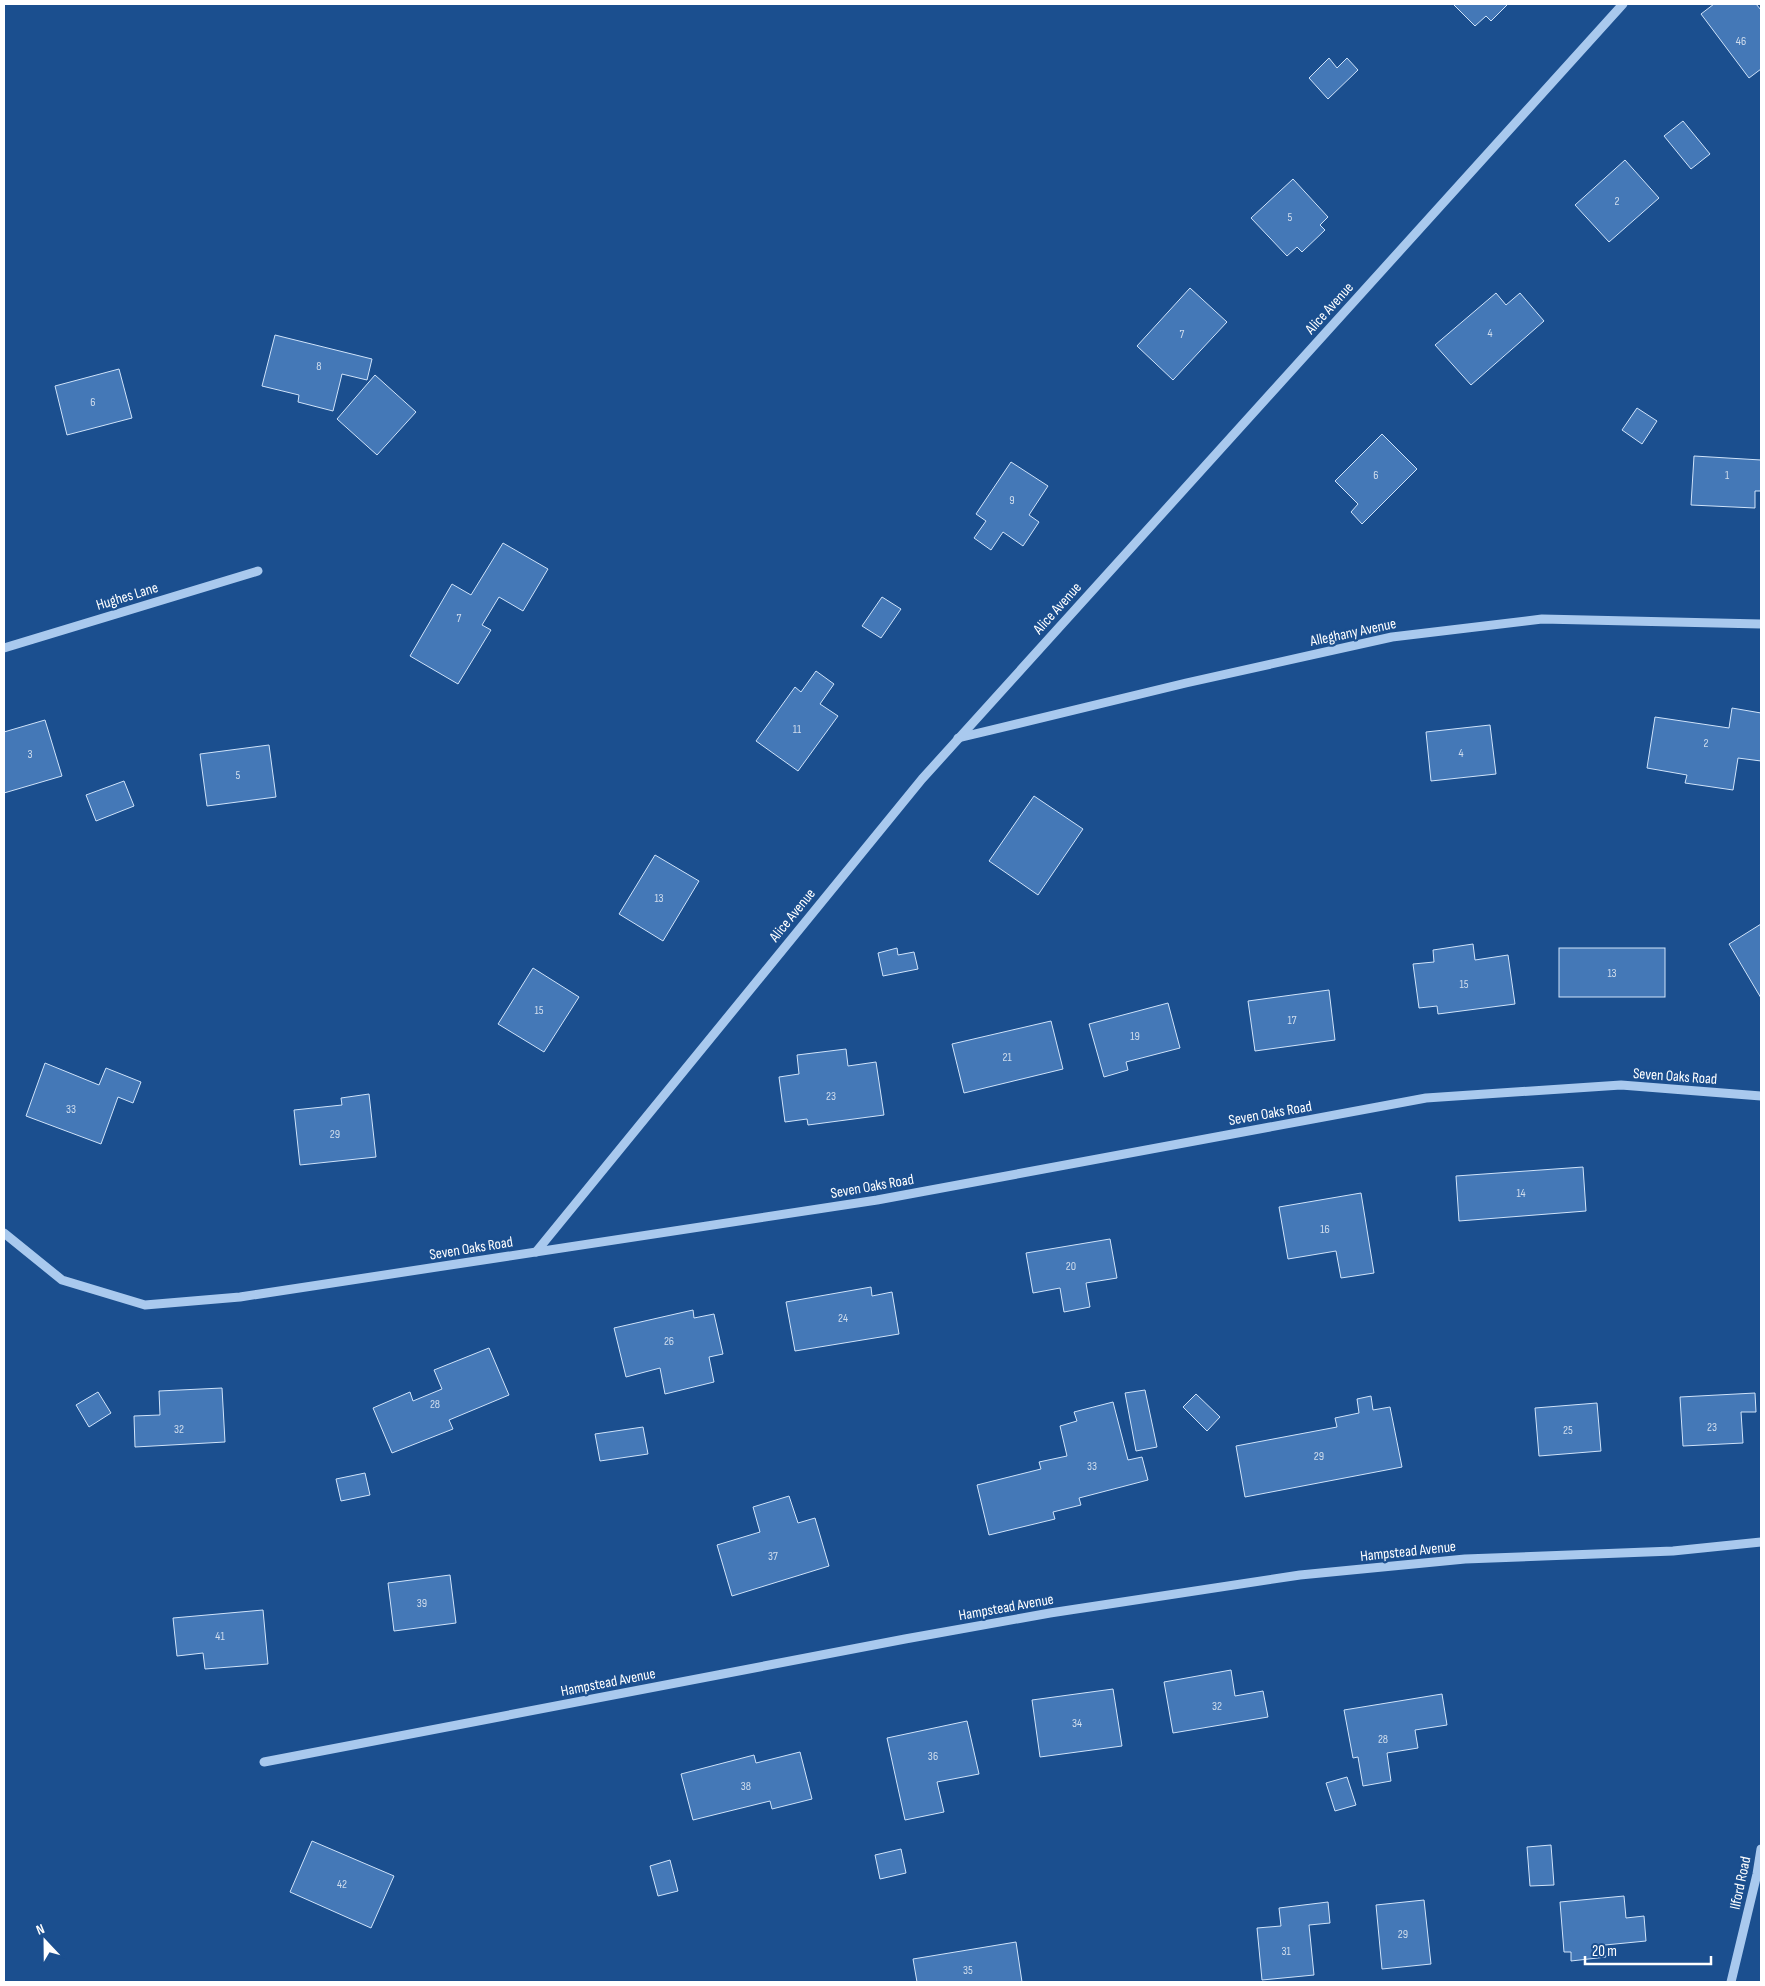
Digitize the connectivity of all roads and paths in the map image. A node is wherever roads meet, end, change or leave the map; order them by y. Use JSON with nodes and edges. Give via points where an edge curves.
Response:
{"nodes":[{"id":1,"x":1623,"y":4,"type":"edge"},
{"id":2,"x":258,"y":571,"type":"dead end"},
{"id":3,"x":1761,"y":624,"type":"edge"},
{"id":4,"x":4,"y":648,"type":"edge"},
{"id":5,"x":958,"y":738,"type":"junction"},
{"id":6,"x":1761,"y":1096,"type":"edge"},
{"id":7,"x":4,"y":1234,"type":"edge"},
{"id":8,"x":536,"y":1252,"type":"junction"},
{"id":9,"x":1761,"y":1542,"type":"edge"},
{"id":10,"x":264,"y":1762,"type":"dead end"},
{"id":11,"x":1761,"y":1849,"type":"edge"},
{"id":12,"x":1731,"y":1982,"type":"edge"}],
"edges":[{"from":1,"to":5,"type":"street","name":"Alice Avenue"},
{"from":2,"to":4,"type":"street","name":"Hughes Lane"},
{"from":3,"to":5,"type":"street","name":"Alleghany Avenue","via":[[1542,619],[1392,637],[1186,682]]},
{"from":5,"to":8,"type":"street","name":"Alice Avenue"},
{"from":6,"to":8,"type":"street","name":"Seven Oaks Road","via":[[1621,1085],[1426,1098],[876,1200]]},
{"from":7,"to":8,"type":"street","name":"Seven Oaks Road","via":[[62,1280],[145,1305],[240,1297]]},
{"from":9,"to":10,"type":"street","name":"Hampstead Avenue","via":[[1673,1551],[1465,1560],[1300,1575],[1050,1613]]},
{"from":11,"to":12,"type":"street","name":"Ilford Road"}]}
